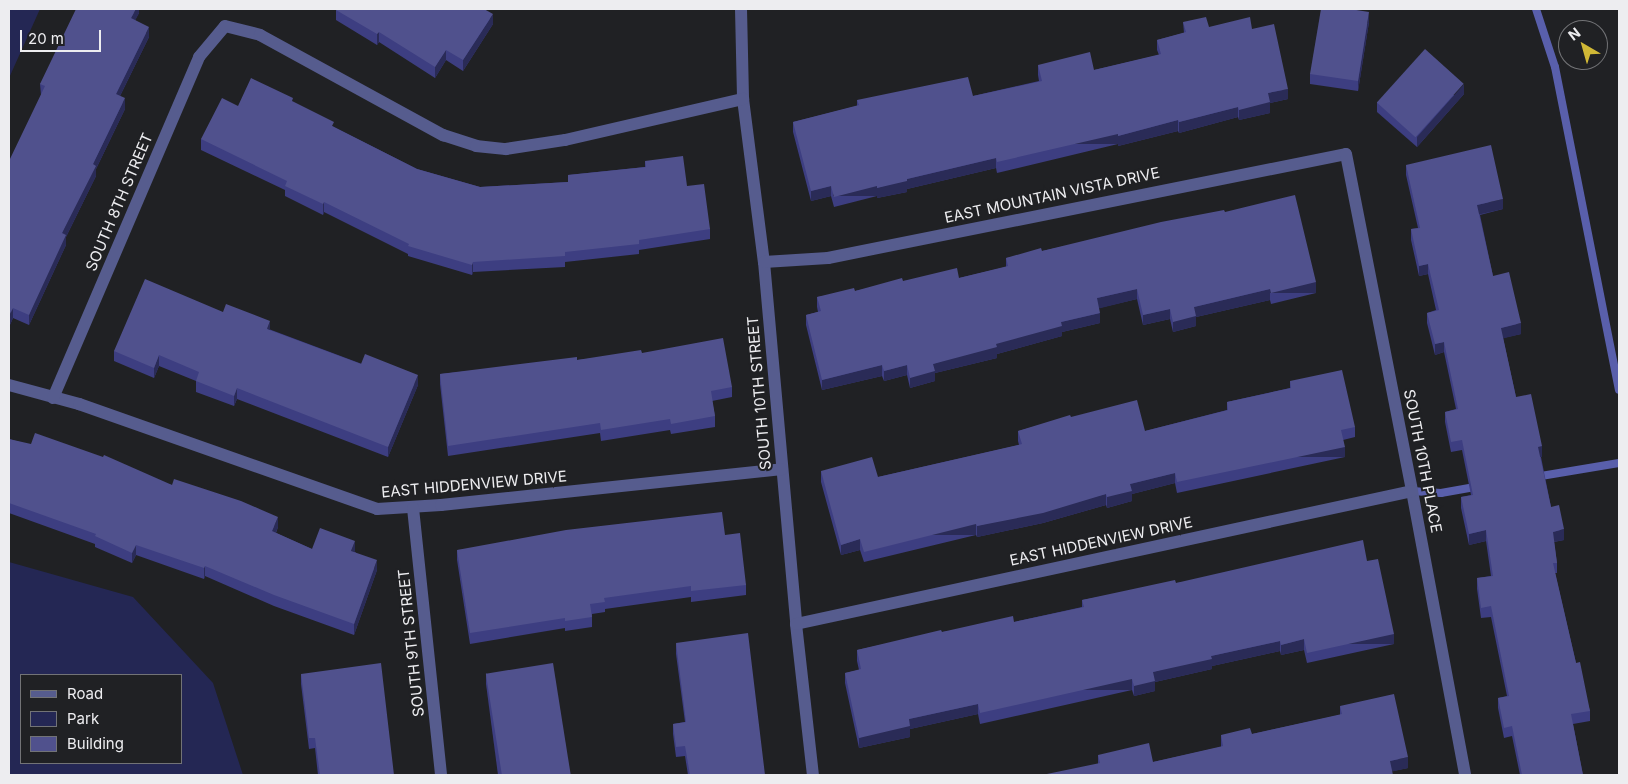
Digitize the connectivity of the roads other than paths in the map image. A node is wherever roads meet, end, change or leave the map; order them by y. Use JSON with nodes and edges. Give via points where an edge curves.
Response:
{"nodes":[{"id":1,"x":741,"y":9,"type":"edge"},
{"id":2,"x":743,"y":99,"type":"junction"},
{"id":3,"x":1346,"y":154,"type":"joint"},
{"id":4,"x":764,"y":262,"type":"junction"},
{"id":5,"x":9,"y":385,"type":"edge"},
{"id":6,"x":53,"y":398,"type":"junction"},
{"id":7,"x":782,"y":469,"type":"junction"},
{"id":8,"x":1412,"y":491,"type":"junction"},
{"id":9,"x":413,"y":508,"type":"junction"},
{"id":10,"x":796,"y":624,"type":"junction"},
{"id":11,"x":441,"y":775,"type":"edge"},
{"id":12,"x":813,"y":775,"type":"edge"},
{"id":13,"x":1464,"y":775,"type":"edge"}],
"edges":[{"from":1,"to":2,"type":"street","name":"SOUTH 10TH STREET"},
{"from":2,"to":4,"type":"street","name":"SOUTH 10TH STREET"},
{"from":2,"to":6,"type":"street","name":"SOUTH 8TH STREET","via":[[565,140],[506,149],[476,146],[443,135],[260,35],[225,26],[199,57]]},
{"from":3,"to":4,"type":"street","name":"EAST MOUNTAIN VISTA DRIVE","via":[[828,258]]},
{"from":3,"to":8,"type":"street","name":"SOUTH 10TH PLACE"},
{"from":4,"to":7,"type":"street","name":"SOUTH 10TH STREET"},
{"from":5,"to":6,"type":"street","name":"EAST HIDDENVIEW DRIVE"},
{"from":6,"to":9,"type":"street","name":"EAST HIDDENVIEW DRIVE","via":[[79,404],[377,510]]},
{"from":7,"to":9,"type":"street","name":"EAST HIDDENVIEW DRIVE"},
{"from":7,"to":10,"type":"street","name":"SOUTH 10TH STREET"},
{"from":8,"to":10,"type":"street","name":"EAST HIDDENVIEW DRIVE"},
{"from":8,"to":13,"type":"street","name":"SOUTH 10TH PLACE"},
{"from":9,"to":11,"type":"street","name":"SOUTH 9TH STREET"},
{"from":10,"to":12,"type":"street","name":"SOUTH 10TH STREET"}]}
